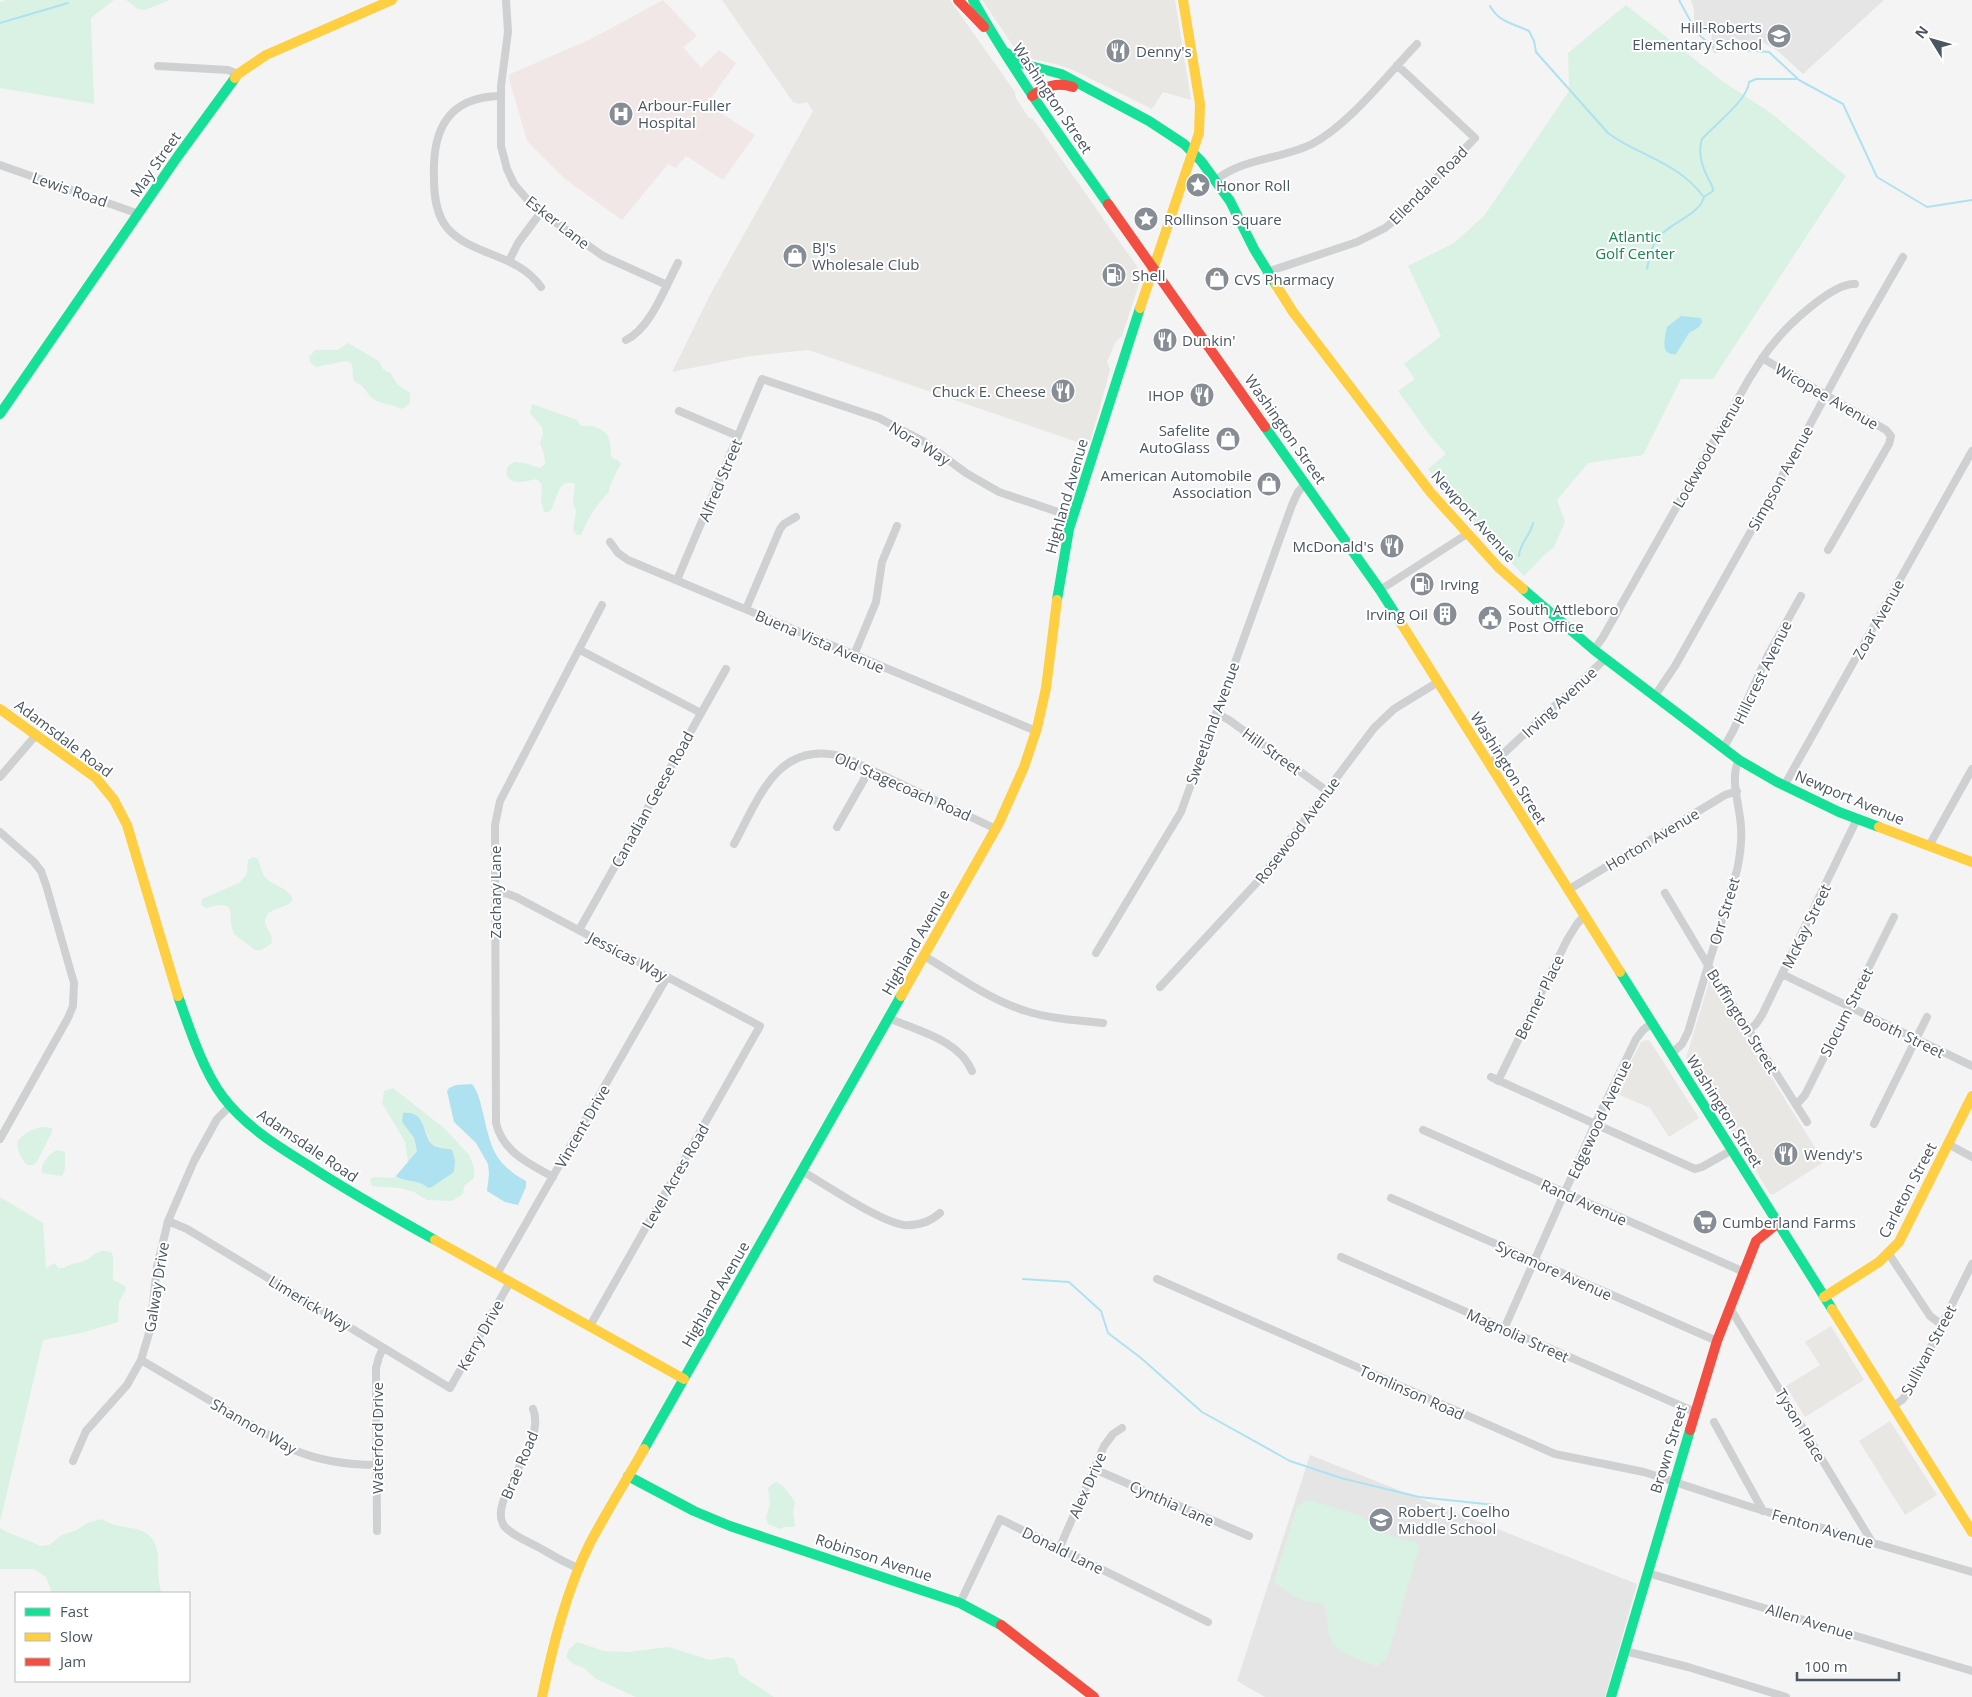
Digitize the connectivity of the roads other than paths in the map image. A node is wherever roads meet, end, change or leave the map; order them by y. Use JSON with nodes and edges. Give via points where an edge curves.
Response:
{"nodes":[{"id":1,"x":392,"y":0,"type":"edge"},
{"id":2,"x":506,"y":0,"type":"edge"},
{"id":3,"x":958,"y":0,"type":"edge"},
{"id":4,"x":973,"y":0,"type":"edge"},
{"id":5,"x":1183,"y":0,"type":"edge"},
{"id":6,"x":994,"y":37,"type":"junction"},
{"id":7,"x":1417,"y":44,"type":"dead end"},
{"id":8,"x":1002,"y":49,"type":"junction"},
{"id":9,"x":1397,"y":65,"type":"junction"},
{"id":10,"x":158,"y":66,"type":"dead end"},
{"id":11,"x":238,"y":74,"type":"junction"},
{"id":12,"x":1093,"y":92,"type":"junction"},
{"id":13,"x":500,"y":96,"type":"junction"},
{"id":14,"x":1032,"y":96,"type":"junction"},
{"id":15,"x":1193,"y":153,"type":"junction"},
{"id":16,"x":0,"y":165,"type":"edge"},
{"id":17,"x":1216,"y":180,"type":"junction"},
{"id":18,"x":541,"y":212,"type":"junction"},
{"id":19,"x":139,"y":214,"type":"junction"},
{"id":20,"x":1903,"y":257,"type":"dead end"},
{"id":21,"x":509,"y":261,"type":"junction"},
{"id":22,"x":678,"y":263,"type":"dead end"},
{"id":23,"x":1153,"y":268,"type":"junction"},
{"id":24,"x":1267,"y":272,"type":"junction"},
{"id":25,"x":1855,"y":284,"type":"dead end"},
{"id":26,"x":667,"y":285,"type":"junction"},
{"id":27,"x":541,"y":287,"type":"dead end"},
{"id":28,"x":626,"y":340,"type":"dead end"},
{"id":29,"x":1762,"y":358,"type":"junction"},
{"id":30,"x":762,"y":379,"type":"joint"},
{"id":31,"x":1826,"y":395,"type":"junction"},
{"id":32,"x":679,"y":411,"type":"dead end"},
{"id":33,"x":0,"y":414,"type":"edge"},
{"id":34,"x":738,"y":436,"type":"junction"},
{"id":35,"x":1972,"y":451,"type":"edge"},
{"id":36,"x":1306,"y":483,"type":"junction"},
{"id":37,"x":796,"y":517,"type":"dead end"},
{"id":38,"x":1073,"y":517,"type":"junction"},
{"id":39,"x":897,"y":526,"type":"dead end"},
{"id":40,"x":1467,"y":534,"type":"junction"},
{"id":41,"x":610,"y":542,"type":"dead end"},
{"id":42,"x":1828,"y":550,"type":"dead end"},
{"id":43,"x":677,"y":580,"type":"junction"},
{"id":44,"x":1380,"y":590,"type":"junction"},
{"id":45,"x":1801,"y":596,"type":"dead end"},
{"id":46,"x":602,"y":605,"type":"dead end"},
{"id":47,"x":746,"y":609,"type":"junction"},
{"id":48,"x":580,"y":650,"type":"junction"},
{"id":49,"x":1594,"y":650,"type":"junction"},
{"id":50,"x":854,"y":655,"type":"junction"},
{"id":51,"x":1605,"y":659,"type":"junction"},
{"id":52,"x":726,"y":668,"type":"dead end"},
{"id":53,"x":1438,"y":682,"type":"junction"},
{"id":54,"x":1654,"y":697,"type":"junction"},
{"id":55,"x":0,"y":709,"type":"edge"},
{"id":56,"x":701,"y":713,"type":"junction"},
{"id":57,"x":1216,"y":713,"type":"junction"},
{"id":58,"x":1036,"y":731,"type":"junction"},
{"id":59,"x":36,"y":735,"type":"junction"},
{"id":60,"x":1723,"y":749,"type":"junction"},
{"id":61,"x":1739,"y":760,"type":"junction"},
{"id":62,"x":1489,"y":763,"type":"junction"},
{"id":63,"x":870,"y":769,"type":"junction"},
{"id":64,"x":1972,"y":769,"type":"edge"},
{"id":65,"x":0,"y":777,"type":"edge"},
{"id":66,"x":1784,"y":786,"type":"junction"},
{"id":67,"x":1327,"y":791,"type":"junction"},
{"id":68,"x":1737,"y":791,"type":"junction"},
{"id":69,"x":1857,"y":819,"type":"junction"},
{"id":70,"x":837,"y":827,"type":"dead end"},
{"id":71,"x":996,"y":829,"type":"junction"},
{"id":72,"x":0,"y":832,"type":"edge"},
{"id":73,"x":734,"y":844,"type":"dead end"},
{"id":74,"x":1929,"y":846,"type":"junction"},
{"id":75,"x":1972,"y":862,"type":"edge"},
{"id":76,"x":1568,"y":890,"type":"junction"},
{"id":77,"x":1665,"y":893,"type":"dead end"},
{"id":78,"x":495,"y":894,"type":"junction"},
{"id":79,"x":1584,"y":916,"type":"junction"},
{"id":80,"x":1894,"y":917,"type":"dead end"},
{"id":81,"x":579,"y":930,"type":"junction"},
{"id":82,"x":1096,"y":953,"type":"dead end"},
{"id":83,"x":924,"y":956,"type":"junction"},
{"id":84,"x":1708,"y":965,"type":"junction"},
{"id":85,"x":1782,"y":974,"type":"junction"},
{"id":86,"x":667,"y":977,"type":"junction"},
{"id":87,"x":1160,"y":987,"type":"dead end"},
{"id":88,"x":1848,"y":1007,"type":"junction"},
{"id":89,"x":1927,"y":1017,"type":"dead end"},
{"id":90,"x":889,"y":1018,"type":"junction"},
{"id":91,"x":1102,"y":1023,"type":"dead end"},
{"id":92,"x":1652,"y":1023,"type":"junction"},
{"id":93,"x":760,"y":1026,"type":"joint"},
{"id":94,"x":1750,"y":1030,"type":"junction"},
{"id":95,"x":1916,"y":1040,"type":"junction"},
{"id":96,"x":1671,"y":1054,"type":"junction"},
{"id":97,"x":1972,"y":1066,"type":"edge"},
{"id":98,"x":972,"y":1071,"type":"dead end"},
{"id":99,"x":1972,"y":1096,"type":"edge"},
{"id":100,"x":1796,"y":1105,"type":"junction"},
{"id":101,"x":230,"y":1106,"type":"junction"},
{"id":102,"x":1807,"y":1122,"type":"dead end"},
{"id":103,"x":1594,"y":1124,"type":"junction"},
{"id":104,"x":1874,"y":1124,"type":"dead end"},
{"id":105,"x":1424,"y":1130,"type":"dead end"},
{"id":106,"x":0,"y":1139,"type":"edge"},
{"id":107,"x":1948,"y":1144,"type":"junction"},
{"id":108,"x":1732,"y":1150,"type":"junction"},
{"id":109,"x":1972,"y":1157,"type":"edge"},
{"id":110,"x":802,"y":1171,"type":"junction"},
{"id":111,"x":553,"y":1177,"type":"junction"},
{"id":112,"x":1564,"y":1194,"type":"junction"},
{"id":113,"x":1390,"y":1198,"type":"dead end"},
{"id":114,"x":940,"y":1213,"type":"dead end"},
{"id":115,"x":168,"y":1221,"type":"junction"},
{"id":116,"x":1778,"y":1223,"type":"junction"},
{"id":117,"x":1889,"y":1254,"type":"junction"},
{"id":118,"x":1341,"y":1257,"type":"dead end"},
{"id":119,"x":1534,"y":1261,"type":"junction"},
{"id":120,"x":1972,"y":1264,"type":"edge"},
{"id":121,"x":1744,"y":1272,"type":"junction"},
{"id":122,"x":497,"y":1274,"type":"junction"},
{"id":123,"x":1157,"y":1279,"type":"dead end"},
{"id":124,"x":510,"y":1282,"type":"junction"},
{"id":125,"x":1824,"y":1297,"type":"junction"},
{"id":126,"x":1730,"y":1308,"type":"junction"},
{"id":127,"x":1942,"y":1325,"type":"junction"},
{"id":128,"x":590,"y":1326,"type":"junction"},
{"id":129,"x":1504,"y":1329,"type":"junction"},
{"id":130,"x":1717,"y":1341,"type":"junction"},
{"id":131,"x":383,"y":1348,"type":"junction"},
{"id":132,"x":141,"y":1360,"type":"junction"},
{"id":133,"x":684,"y":1378,"type":"junction"},
{"id":134,"x":450,"y":1388,"type":"joint"},
{"id":135,"x":1893,"y":1406,"type":"junction"},
{"id":136,"x":533,"y":1409,"type":"dead end"},
{"id":137,"x":1695,"y":1412,"type":"junction"},
{"id":138,"x":1714,"y":1422,"type":"dead end"},
{"id":139,"x":1122,"y":1428,"type":"dead end"},
{"id":140,"x":73,"y":1461,"type":"dead end"},
{"id":141,"x":377,"y":1465,"type":"junction"},
{"id":142,"x":1094,"y":1468,"type":"junction"},
{"id":143,"x":628,"y":1476,"type":"junction"},
{"id":144,"x":1674,"y":1483,"type":"junction"},
{"id":145,"x":1763,"y":1511,"type":"junction"},
{"id":146,"x":377,"y":1530,"type":"dead end"},
{"id":147,"x":1972,"y":1532,"type":"edge"},
{"id":148,"x":1249,"y":1536,"type":"dead end"},
{"id":149,"x":1872,"y":1542,"type":"junction"},
{"id":150,"x":1059,"y":1549,"type":"junction"},
{"id":151,"x":579,"y":1568,"type":"junction"},
{"id":152,"x":1972,"y":1572,"type":"edge"},
{"id":153,"x":1648,"y":1573,"type":"junction"},
{"id":154,"x":960,"y":1603,"type":"junction"},
{"id":155,"x":1208,"y":1622,"type":"dead end"},
{"id":156,"x":1625,"y":1651,"type":"junction"},
{"id":157,"x":1972,"y":1670,"type":"edge"},
{"id":158,"x":542,"y":1697,"type":"edge"},
{"id":159,"x":1094,"y":1697,"type":"edge"},
{"id":160,"x":1611,"y":1697,"type":"edge"},
{"id":161,"x":1786,"y":1697,"type":"edge"}],
"edges":[{"from":1,"to":11,"type":"main road","name":"May Street","via":[[266,55]]},
{"from":2,"to":13,"type":"street","name":"Esker Lane","via":[[508,42]]},
{"from":3,"to":6,"type":"main road","name":"Washington Street"},
{"from":4,"to":6,"type":"main road","name":"Washington Street"},
{"from":5,"to":15,"type":"main road","via":[[1201,114]]},
{"from":6,"to":8,"type":"main road","name":"Washington Street"},
{"from":7,"to":9,"type":"street"},
{"from":8,"to":12,"type":"main road","via":[[1023,64],[1061,74]]},
{"from":8,"to":14,"type":"main road","name":"Washington Street"},
{"from":9,"to":17,"type":"street","via":[[1326,136],[1301,149],[1231,170]]},
{"from":9,"to":24,"type":"street","name":"Ellendale Road","via":[[1475,138],[1385,228],[1357,242]]},
{"from":10,"to":11,"type":"street","via":[[228,70]]},
{"from":11,"to":19,"type":"main road","name":"May Street"},
{"from":12,"to":14,"type":"main road","via":[[1059,83],[1047,86]]},
{"from":12,"to":15,"type":"main road","name":"Newport Avenue","via":[[1149,121]]},
{"from":13,"to":18,"type":"street","name":"Esker Lane","via":[[501,146],[506,169],[519,191]]},
{"from":13,"to":21,"type":"street","via":[[471,100],[448,118],[439,132],[435,148],[434,186],[437,210],[448,229],[467,243]]},
{"from":14,"to":23,"type":"main road","name":"Washington Street"},
{"from":15,"to":17,"type":"main road","name":"Newport Avenue"},
{"from":15,"to":23,"type":"main road","name":"Highland Avenue"},
{"from":16,"to":19,"type":"street","name":"Lewis Road"},
{"from":17,"to":24,"type":"main road","name":"Newport Avenue"},
{"from":18,"to":21,"type":"street"},
{"from":18,"to":26,"type":"street","name":"Esker Lane","via":[[610,260]]},
{"from":19,"to":33,"type":"main road","name":"May Street"},
{"from":20,"to":31,"type":"street","name":"Simpson Avenue"},
{"from":21,"to":27,"type":"street","via":[[525,270]]},
{"from":22,"to":26,"type":"street"},
{"from":23,"to":36,"type":"main road","name":"Washington Street"},
{"from":23,"to":38,"type":"main road","name":"Highland Avenue"},
{"from":24,"to":40,"type":"main road","name":"Newport Avenue","via":[[1308,332],[1431,493]]},
{"from":25,"to":29,"type":"street","name":"Lockwood Avenue","via":[[1840,287],[1818,302],[1780,335]]},
{"from":26,"to":28,"type":"street","via":[[643,327]]},
{"from":29,"to":31,"type":"street","name":"Wicopee Avenue"},
{"from":29,"to":49,"type":"street","name":"Lockwood Avenue"},
{"from":30,"to":34,"type":"street","name":"Alfred Street"},
{"from":30,"to":38,"type":"street","name":"Nora Way","via":[[879,418],[923,441],[966,473],[999,492]]},
{"from":31,"to":42,"type":"street","name":"Wicopee Avenue","via":[[1891,436]]},
{"from":31,"to":54,"type":"street","name":"Simpson Avenue"},
{"from":32,"to":34,"type":"street"},
{"from":34,"to":43,"type":"street","name":"Alfred Street"},
{"from":35,"to":66,"type":"street","name":"Zoar Avenue"},
{"from":36,"to":44,"type":"main road","name":"Washington Street"},
{"from":36,"to":57,"type":"street","name":"Sweetland Avenue","via":[[1292,505]]},
{"from":37,"to":47,"type":"street","via":[[780,529]]},
{"from":38,"to":58,"type":"main road","name":"Highland Avenue","via":[[1062,561],[1046,685]]},
{"from":39,"to":50,"type":"street","via":[[884,555],[873,612]]},
{"from":40,"to":44,"type":"street"},
{"from":40,"to":49,"type":"main road","name":"Newport Avenue","via":[[1518,585]]},
{"from":41,"to":43,"type":"street","name":"Buena Vista Avenue","via":[[622,557]]},
{"from":43,"to":47,"type":"street","name":"Buena Vista Avenue"},
{"from":44,"to":53,"type":"main road","name":"Washington Street"},
{"from":45,"to":60,"type":"street","name":"Hillcrest Avenue","via":[[1765,661]]},
{"from":46,"to":48,"type":"street","name":"Zachary Lane"},
{"from":47,"to":50,"type":"street","name":"Buena Vista Avenue"},
{"from":48,"to":56,"type":"street"},
{"from":48,"to":78,"type":"street","name":"Zachary Lane","via":[[498,807]]},
{"from":49,"to":51,"type":"main road","name":"Newport Avenue"},
{"from":50,"to":58,"type":"street","name":"Buena Vista Avenue"},
{"from":51,"to":54,"type":"main road","name":"Newport Avenue"},
{"from":51,"to":62,"type":"street","name":"Irving Avenue","via":[[1503,754]]},
{"from":52,"to":56,"type":"street","name":"Canadian Geese Road"},
{"from":53,"to":62,"type":"main road","name":"Washington Street"},
{"from":53,"to":67,"type":"street","name":"Rosewood Avenue","via":[[1380,721]]},
{"from":54,"to":60,"type":"main road","name":"Newport Avenue"},
{"from":55,"to":59,"type":"main road","name":"Adamsdale Road"},
{"from":56,"to":81,"type":"street","name":"Canadian Geese Road"},
{"from":57,"to":67,"type":"street","name":"Hill Street"},
{"from":57,"to":82,"type":"street","name":"Sweetland Avenue","via":[[1181,812]]},
{"from":58,"to":71,"type":"main road","name":"Highland Avenue","via":[[1024,769]]},
{"from":59,"to":65,"type":"street"},
{"from":59,"to":101,"type":"main road","name":"Adamsdale Road","via":[[96,778],[117,803],[127,825],[180,1003],[206,1069]]},
{"from":60,"to":61,"type":"main road","name":"Newport Avenue"},
{"from":61,"to":66,"type":"main road","name":"Newport Avenue"},
{"from":61,"to":68,"type":"street","name":"Orr Street","via":[[1735,772]]},
{"from":62,"to":76,"type":"main road","name":"Washington Street"},
{"from":63,"to":70,"type":"street"},
{"from":63,"to":71,"type":"street","name":"Old Stagecoach Road"},
{"from":63,"to":73,"type":"street","name":"Old Stagecoach Road","via":[[834,754],[812,753],[792,760],[771,779]]},
{"from":64,"to":74,"type":"street"},
{"from":66,"to":69,"type":"main road","name":"Newport Avenue"},
{"from":67,"to":87,"type":"street","name":"Rosewood Avenue","via":[[1256,884]]},
{"from":68,"to":76,"type":"street","name":"Horton Avenue","via":[[1725,795]]},
{"from":68,"to":84,"type":"street","name":"Orr Street","via":[[1741,848]]},
{"from":69,"to":74,"type":"main road","name":"Newport Avenue"},
{"from":69,"to":85,"type":"street","name":"McKay Street"},
{"from":71,"to":83,"type":"main road","name":"Highland Avenue"},
{"from":72,"to":106,"type":"street","via":[[41,871],[72,969],[74,989],[68,1018]]},
{"from":74,"to":75,"type":"main road","name":"Newport Avenue"},
{"from":76,"to":79,"type":"main road","name":"Washington Street"},
{"from":77,"to":84,"type":"street","name":"Buffington Street"},
{"from":78,"to":81,"type":"street","name":"Jessicas Way","via":[[516,897]]},
{"from":78,"to":111,"type":"street","name":"Zachary Lane","via":[[496,1123],[513,1153]]},
{"from":79,"to":92,"type":"main road","name":"Washington Street"},
{"from":79,"to":103,"type":"street","name":"Benner Place","via":[[1567,940],[1494,1079]]},
{"from":80,"to":88,"type":"street","name":"Slocum Street"},
{"from":81,"to":86,"type":"street","name":"Jessicas Way"},
{"from":83,"to":90,"type":"main road","name":"Highland Avenue"},
{"from":83,"to":91,"type":"street","via":[[1016,1008],[1051,1017]]},
{"from":84,"to":94,"type":"street","name":"Buffington Street"},
{"from":84,"to":96,"type":"street","name":"Orr Street","via":[[1688,1032],[1682,1044]]},
{"from":85,"to":88,"type":"street","name":"Booth Street"},
{"from":85,"to":94,"type":"street","name":"McKay Street","via":[[1759,1020]]},
{"from":86,"to":93,"type":"street","name":"Jessicas Way"},
{"from":86,"to":111,"type":"street","name":"Vincent Drive"},
{"from":88,"to":95,"type":"street","name":"Booth Street"},
{"from":88,"to":100,"type":"street","name":"Slocum Street","via":[[1805,1095]]},
{"from":89,"to":95,"type":"street"},
{"from":90,"to":98,"type":"street","via":[[947,1045],[966,1060]]},
{"from":90,"to":110,"type":"main road","name":"Highland Avenue"},
{"from":92,"to":96,"type":"main road","name":"Washington Street"},
{"from":92,"to":103,"type":"street","name":"Edgewood Avenue","via":[[1636,1039]]},
{"from":93,"to":128,"type":"street","name":"Level Acres Road"},
{"from":94,"to":100,"type":"street","name":"Buffington Street"},
{"from":95,"to":97,"type":"street","name":"Booth Street"},
{"from":95,"to":104,"type":"street"},
{"from":96,"to":108,"type":"main road","name":"Washington Street"},
{"from":99,"to":107,"type":"main road","name":"Carleton Street"},
{"from":100,"to":102,"type":"street","name":"Buffington Street"},
{"from":101,"to":115,"type":"street","name":"Galway Drive","via":[[217,1119],[194,1161]]},
{"from":101,"to":122,"type":"main road","name":"Adamsdale Road","via":[[257,1131],[301,1162]]},
{"from":103,"to":108,"type":"street","via":[[1695,1169]]},
{"from":103,"to":112,"type":"street","name":"Edgewood Avenue"},
{"from":105,"to":112,"type":"street","name":"Rand Avenue"},
{"from":107,"to":109,"type":"street"},
{"from":107,"to":117,"type":"main road","name":"Carleton Street","via":[[1903,1235]]},
{"from":108,"to":116,"type":"main road","name":"Washington Street"},
{"from":110,"to":114,"type":"street","via":[[898,1223],[924,1223]]},
{"from":110,"to":133,"type":"main road","name":"Highland Avenue"},
{"from":111,"to":122,"type":"street","name":"Vincent Drive"},
{"from":112,"to":119,"type":"street","name":"Edgewood Avenue"},
{"from":112,"to":121,"type":"street","name":"Rand Avenue"},
{"from":113,"to":119,"type":"street","name":"Sycamore Avenue"},
{"from":115,"to":131,"type":"street","name":"Limerick Way","via":[[187,1229]]},
{"from":115,"to":132,"type":"street","name":"Galway Drive","via":[[157,1267],[150,1330]]},
{"from":116,"to":121,"type":"main road","name":"Brown Street","via":[[1756,1241]]},
{"from":116,"to":125,"type":"main road","name":"Washington Street"},
{"from":117,"to":125,"type":"main road","name":"Carleton Street"},
{"from":117,"to":127,"type":"street","via":[[1930,1316]]},
{"from":118,"to":129,"type":"street","name":"Magnolia Street"},
{"from":119,"to":129,"type":"street","name":"Edgewood Avenue"},
{"from":119,"to":130,"type":"street","name":"Sycamore Avenue"},
{"from":120,"to":127,"type":"street","name":"Sullivan Street"},
{"from":121,"to":126,"type":"main road","name":"Brown Street"},
{"from":122,"to":124,"type":"main road","name":"Adamsdale Road"},
{"from":123,"to":144,"type":"street","name":"Tomlinson Road","via":[[1555,1454],[1644,1472]]},
{"from":124,"to":128,"type":"main road","name":"Adamsdale Road"},
{"from":124,"to":134,"type":"street","name":"Kerry Drive"},
{"from":125,"to":135,"type":"main road","name":"Washington Street"},
{"from":126,"to":130,"type":"main road","name":"Brown Street"},
{"from":126,"to":149,"type":"street","name":"Tyson Place"},
{"from":127,"to":135,"type":"street","name":"Sullivan Street","via":[[1909,1391]]},
{"from":128,"to":133,"type":"main road","name":"Adamsdale Road"},
{"from":129,"to":137,"type":"street","name":"Magnolia Street"},
{"from":130,"to":137,"type":"main road","name":"Brown Street"},
{"from":131,"to":134,"type":"street","name":"Limerick Way"},
{"from":131,"to":141,"type":"street","name":"Waterford Drive","via":[[376,1368]]},
{"from":132,"to":140,"type":"street","name":"Galway Drive","via":[[126,1385],[86,1431]]},
{"from":132,"to":141,"type":"street","name":"Shannon Way","via":[[294,1450],[351,1464]]},
{"from":133,"to":143,"type":"main road","name":"Highland Avenue"},
{"from":135,"to":147,"type":"main road","name":"Washington Street"},
{"from":136,"to":151,"type":"street","name":"Brae Road","via":[[535,1433],[504,1501],[501,1518],[505,1527],[516,1535]]},
{"from":137,"to":144,"type":"main road","name":"Brown Street"},
{"from":138,"to":145,"type":"street"},
{"from":139,"to":142,"type":"street","name":"Alex Drive","via":[[1104,1446]]},
{"from":141,"to":146,"type":"street","name":"Waterford Drive"},
{"from":142,"to":148,"type":"street","name":"Cynthia Lane"},
{"from":142,"to":150,"type":"street","name":"Alex Drive"},
{"from":143,"to":151,"type":"main road","name":"Highland Avenue"},
{"from":143,"to":154,"type":"main road","name":"Robinson Avenue","via":[[730,1526]]},
{"from":144,"to":145,"type":"street","name":"Fenton Avenue"},
{"from":144,"to":153,"type":"main road","name":"Brown Street"},
{"from":145,"to":149,"type":"street","name":"Fenton Avenue"},
{"from":149,"to":152,"type":"street","name":"Fenton Avenue"},
{"from":150,"to":154,"type":"street","name":"Donald Lane","via":[[1000,1519]]},
{"from":150,"to":155,"type":"street","name":"Donald Lane"},
{"from":151,"to":158,"type":"main road","name":"Highland Avenue","via":[[557,1631]]},
{"from":153,"to":156,"type":"main road","name":"Brown Street"},
{"from":153,"to":157,"type":"street","name":"Allen Avenue"},
{"from":154,"to":159,"type":"main road","name":"Robinson Avenue","via":[[1002,1626]]},
{"from":156,"to":160,"type":"main road","name":"Brown Street"},
{"from":156,"to":161,"type":"street"}]}
